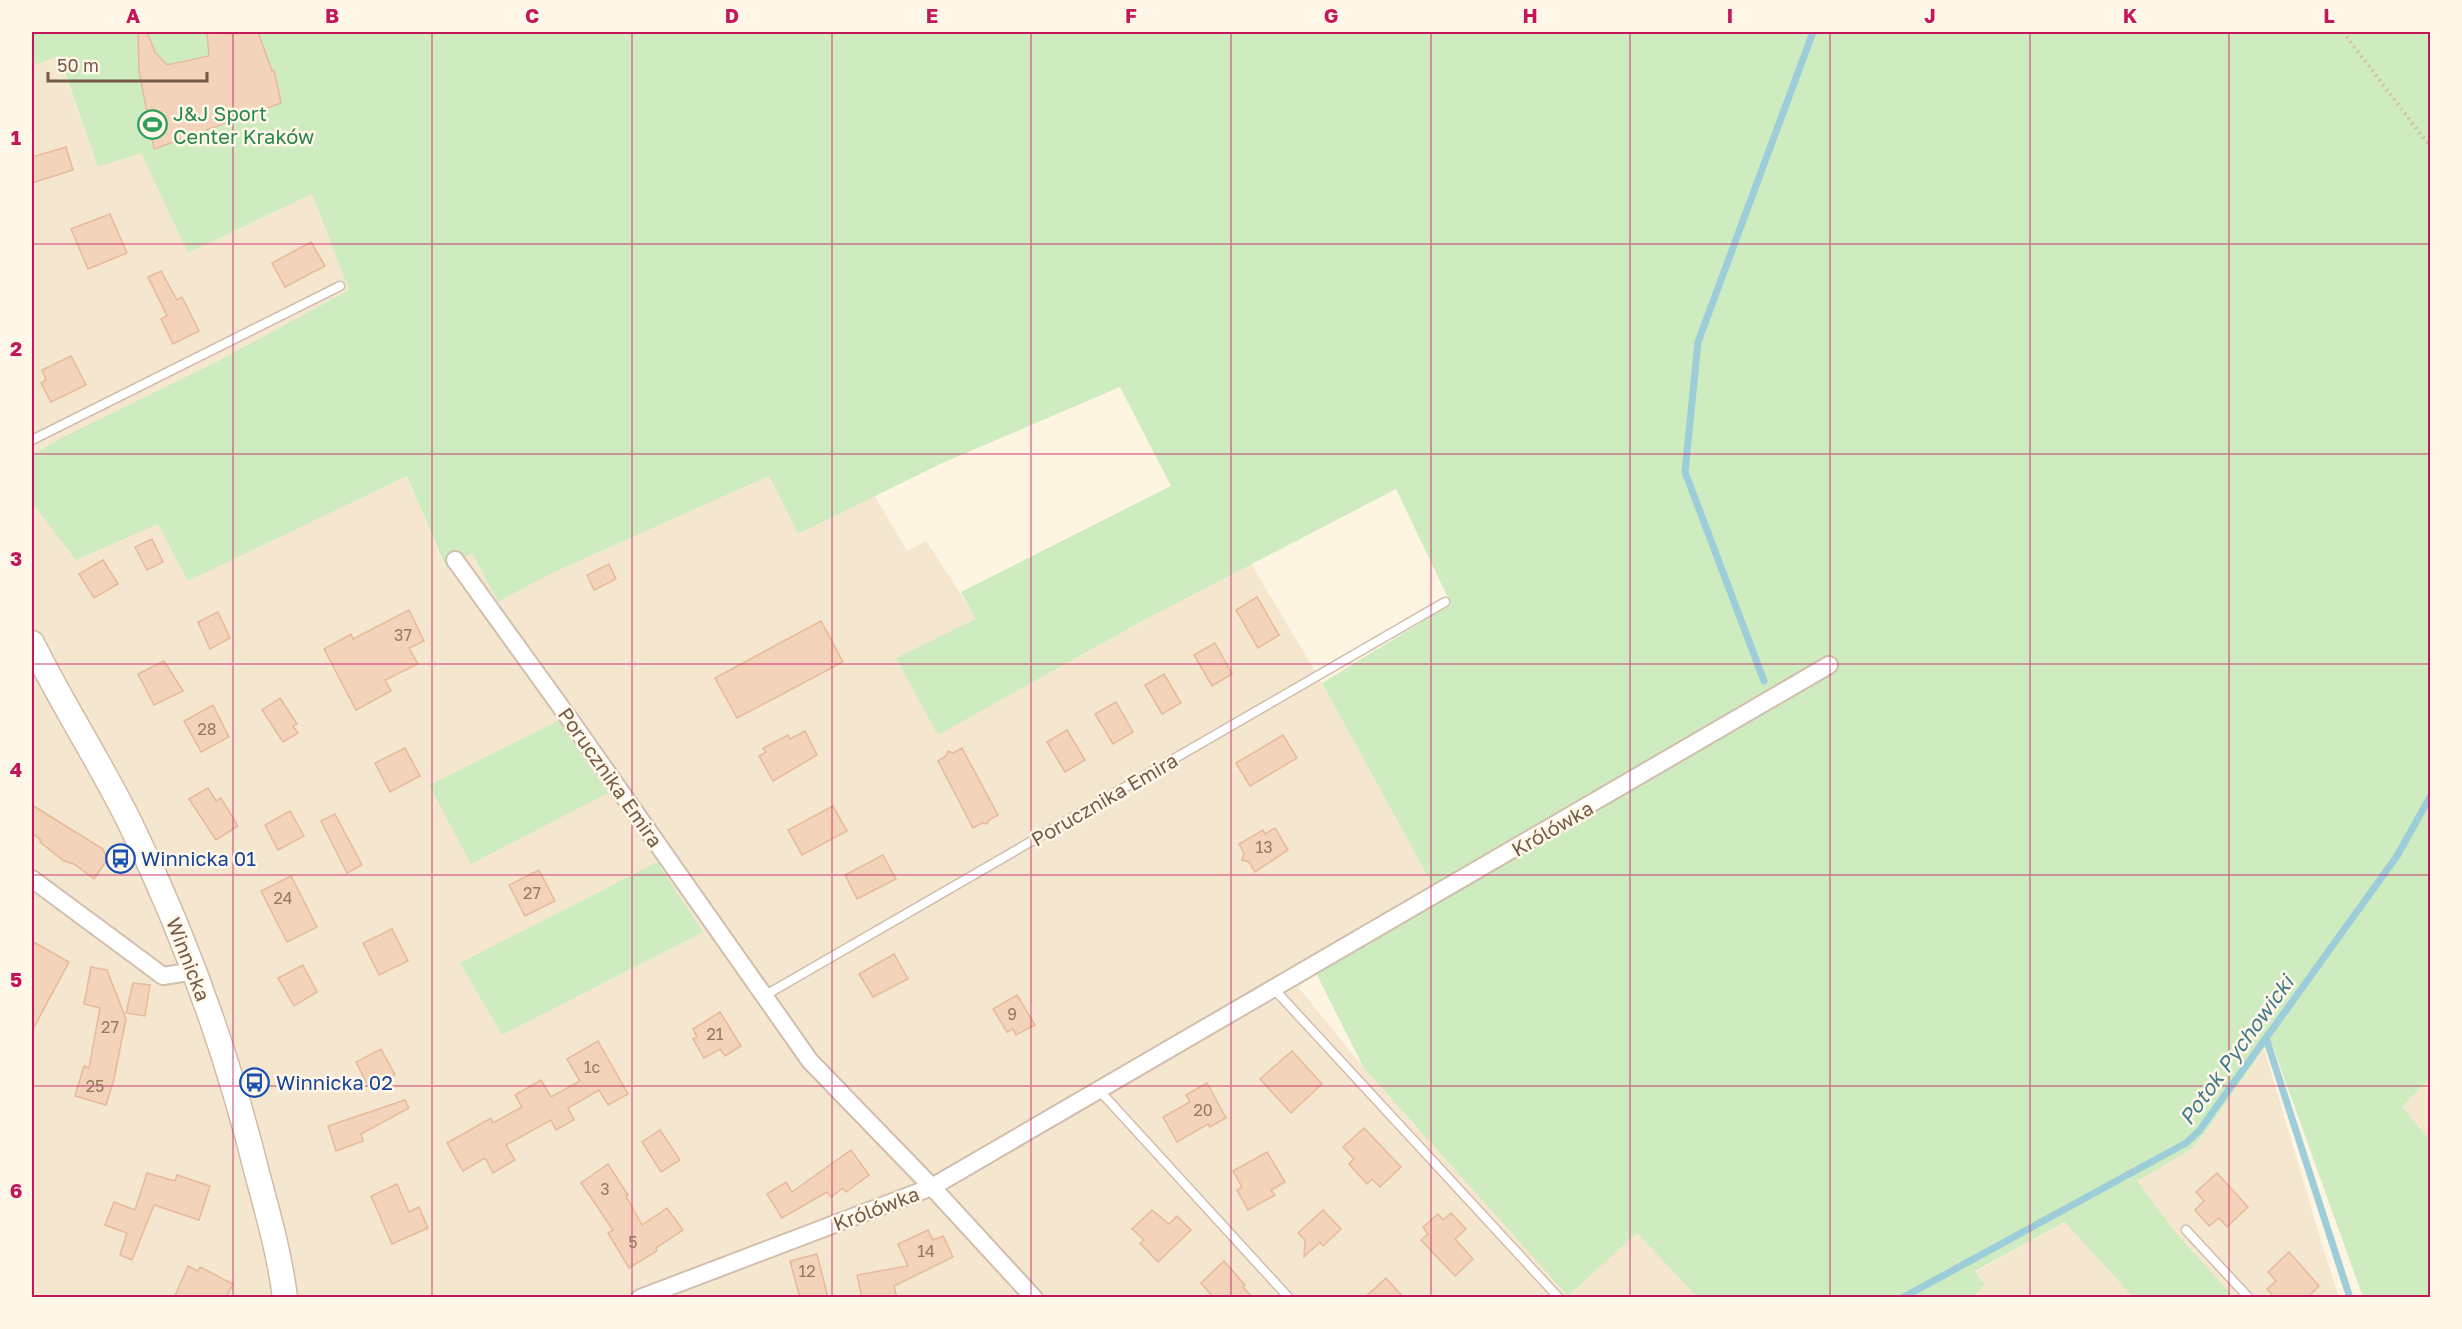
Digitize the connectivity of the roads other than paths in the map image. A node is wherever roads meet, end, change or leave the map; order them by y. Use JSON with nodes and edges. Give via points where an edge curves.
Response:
{"nodes":[{"id":1,"x":340,"y":286,"type":"dead end"},
{"id":2,"x":32,"y":440,"type":"edge"},
{"id":3,"x":454,"y":560,"type":"dead end"},
{"id":4,"x":1445,"y":602,"type":"dead end"},
{"id":5,"x":32,"y":643,"type":"edge"},
{"id":6,"x":1829,"y":665,"type":"dead end"},
{"id":7,"x":32,"y":879,"type":"edge"},
{"id":8,"x":195,"y":971,"type":"junction"},
{"id":9,"x":1274,"y":989,"type":"junction"},
{"id":10,"x":764,"y":996,"type":"junction"},
{"id":11,"x":1098,"y":1089,"type":"junction"},
{"id":12,"x":932,"y":1186,"type":"junction"},
{"id":13,"x":2186,"y":1230,"type":"dead end"},
{"id":14,"x":285,"y":1298,"type":"edge"},
{"id":15,"x":640,"y":1298,"type":"edge"},
{"id":16,"x":1034,"y":1298,"type":"edge"},
{"id":17,"x":1289,"y":1298,"type":"edge"},
{"id":18,"x":1559,"y":1298,"type":"edge"},
{"id":19,"x":2248,"y":1298,"type":"edge"}],
"edges":[{"from":1,"to":2,"type":"lane"},
{"from":3,"to":10,"type":"street","name":"Porucznika Emira"},
{"from":4,"to":10,"type":"lane","name":"Porucznika Emira"},
{"from":5,"to":8,"type":"street","name":"Winnicka","via":[[129,821]]},
{"from":6,"to":9,"type":"street","name":"Królówka"},
{"from":7,"to":8,"type":"street","via":[[163,976]]},
{"from":8,"to":14,"type":"street","name":"Winnicka","via":[[251,1148]]},
{"from":9,"to":11,"type":"street","name":"Królówka"},
{"from":9,"to":18,"type":"lane"},
{"from":10,"to":12,"type":"street","name":"Porucznika Emira","via":[[810,1060]]},
{"from":11,"to":12,"type":"street","name":"Królówka"},
{"from":11,"to":17,"type":"lane"},
{"from":12,"to":15,"type":"street","name":"Królówka"},
{"from":12,"to":16,"type":"street","name":"Porucznika Emira"},
{"from":13,"to":19,"type":"lane"}]}
